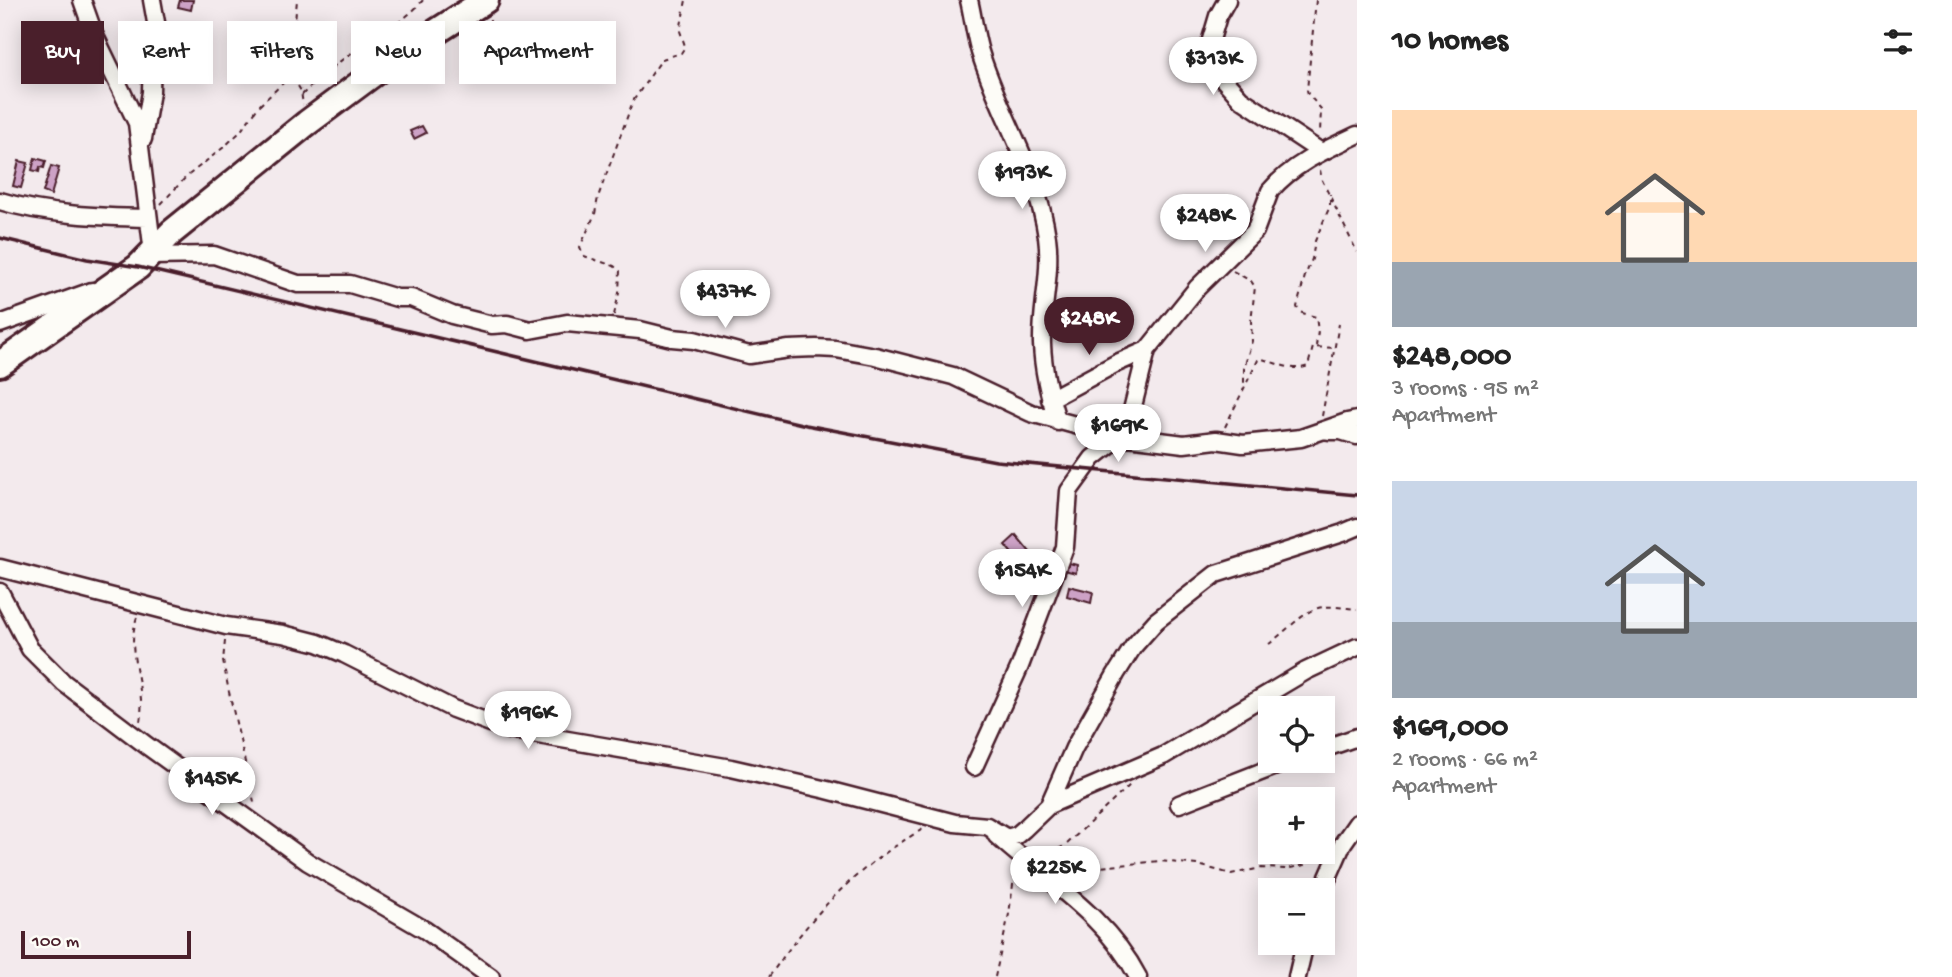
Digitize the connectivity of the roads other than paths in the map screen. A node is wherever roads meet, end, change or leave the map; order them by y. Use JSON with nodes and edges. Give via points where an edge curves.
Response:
{"nodes":[{"id":1,"x":152,"y":0,"type":"edge"},
{"id":2,"x":969,"y":0,"type":"edge"},
{"id":3,"x":1227,"y":0,"type":"edge"},
{"id":4,"x":83,"y":1,"type":"edge"},
{"id":5,"x":488,"y":7,"type":"edge"},
{"id":6,"x":1357,"y":135,"type":"edge"},
{"id":7,"x":141,"y":150,"type":"junction"},
{"id":8,"x":1320,"y":151,"type":"junction"},
{"id":9,"x":0,"y":201,"type":"edge"},
{"id":10,"x":148,"y":218,"type":"junction"},
{"id":11,"x":151,"y":254,"type":"junction"},
{"id":12,"x":114,"y":283,"type":"junction"},
{"id":13,"x":0,"y":324,"type":"edge"},
{"id":14,"x":1147,"y":351,"type":"junction"},
{"id":15,"x":0,"y":364,"type":"edge"},
{"id":16,"x":1050,"y":399,"type":"junction"},
{"id":17,"x":1357,"y":420,"type":"edge"},
{"id":18,"x":1058,"y":422,"type":"junction"},
{"id":19,"x":1321,"y":431,"type":"junction"},
{"id":20,"x":1121,"y":436,"type":"junction"},
{"id":21,"x":1357,"y":436,"type":"edge"},
{"id":22,"x":1357,"y":527,"type":"edge"},
{"id":23,"x":0,"y":568,"type":"edge"},
{"id":24,"x":0,"y":592,"type":"edge"},
{"id":25,"x":1357,"y":647,"type":"edge"},
{"id":26,"x":1357,"y":737,"type":"edge"},
{"id":27,"x":1335,"y":745,"type":"edge"},
{"id":28,"x":974,"y":767,"type":"dead end"},
{"id":29,"x":1258,"y":773,"type":"edge"},
{"id":30,"x":1179,"y":804,"type":"dead end"},
{"id":31,"x":1049,"y":805,"type":"junction"},
{"id":32,"x":1357,"y":823,"type":"edge"},
{"id":33,"x":986,"y":826,"type":"junction"},
{"id":34,"x":1328,"y":878,"type":"edge"},
{"id":35,"x":1302,"y":955,"type":"edge"},
{"id":36,"x":491,"y":977,"type":"edge"},
{"id":37,"x":1138,"y":977,"type":"edge"},
{"id":38,"x":1297,"y":977,"type":"edge"}],
"edges":[{"from":1,"to":7,"type":"street","via":[[157,28]]},
{"from":2,"to":16,"type":"street","via":[[980,52],[1028,173],[1047,239],[1042,342]]},
{"from":3,"to":8,"type":"street","via":[[1210,43],[1208,67],[1241,99]]},
{"from":4,"to":7,"type":"street","via":[[94,34],[135,114]]},
{"from":5,"to":11,"type":"highway","via":[[392,60],[307,123]]},
{"from":6,"to":8,"type":"street"},
{"from":7,"to":10,"type":"street"},
{"from":8,"to":14,"type":"street","via":[[1274,186],[1257,228],[1180,308]]},
{"from":9,"to":10,"type":"street"},
{"from":10,"to":11,"type":"street"},
{"from":11,"to":12,"type":"highway"},
{"from":11,"to":18,"type":"street","via":[[214,255],[298,284],[350,284],[492,325],[530,330],[560,323],[613,328],[689,339],[749,355],[816,348],[875,356],[953,376]]},
{"from":12,"to":13,"type":"street"},
{"from":12,"to":15,"type":"highway"},
{"from":14,"to":16,"type":"street"},
{"from":14,"to":20,"type":"street"},
{"from":16,"to":18,"type":"street"},
{"from":17,"to":19,"type":"street"},
{"from":18,"to":20,"type":"street"},
{"from":19,"to":20,"type":"street","via":[[1301,438],[1242,444],[1184,444]]},
{"from":19,"to":21,"type":"street"},
{"from":20,"to":28,"type":"street","via":[[1093,458],[1069,491],[1065,547],[1020,666]]},
{"from":22,"to":31,"type":"street","via":[[1216,574],[1156,621],[1116,674],[1074,748]]},
{"from":23,"to":33,"type":"street","via":[[226,625],[318,643],[453,709],[509,730],[731,768],[955,823]]},
{"from":24,"to":36,"type":"street","via":[[30,649],[64,682],[262,831],[425,930]]},
{"from":25,"to":31,"type":"street","via":[[1306,671],[1163,756]]},
{"from":26,"to":27,"type":"street"},
{"from":29,"to":30,"type":"street"},
{"from":31,"to":33,"type":"street","via":[[1017,835],[1007,838]]},
{"from":32,"to":34,"type":"street"},
{"from":33,"to":37,"type":"street","via":[[1024,853],[1082,906]]},
{"from":35,"to":38,"type":"street"}]}
